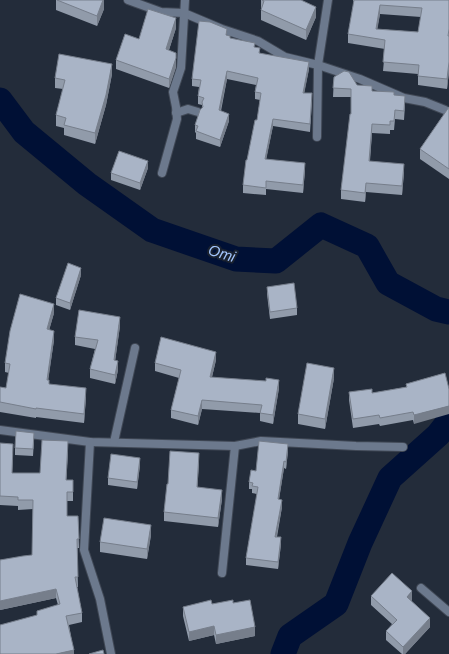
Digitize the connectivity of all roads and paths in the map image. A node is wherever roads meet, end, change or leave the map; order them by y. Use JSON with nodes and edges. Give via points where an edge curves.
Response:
{"nodes":[{"id":1,"x":128,"y":0,"type":"edge"},
{"id":2,"x":185,"y":0,"type":"edge"},
{"id":3,"x":328,"y":0,"type":"edge"},
{"id":4,"x":184,"y":13,"type":"junction"},
{"id":5,"x":318,"y":65,"type":"junction"},
{"id":6,"x":445,"y":110,"type":"edge"},
{"id":7,"x":198,"y":112,"type":"edge"},
{"id":8,"x":176,"y":113,"type":"junction"},
{"id":9,"x":317,"y":137,"type":"dead end"},
{"id":10,"x":162,"y":173,"type":"dead end"},
{"id":11,"x":135,"y":348,"type":"dead end"},
{"id":12,"x":0,"y":430,"type":"edge"},
{"id":13,"x":90,"y":442,"type":"junction"},
{"id":14,"x":114,"y":442,"type":"junction"},
{"id":15,"x":235,"y":446,"type":"junction"},
{"id":16,"x":403,"y":447,"type":"dead end"},
{"id":17,"x":222,"y":573,"type":"dead end"},
{"id":18,"x":421,"y":588,"type":"dead end"},
{"id":19,"x":449,"y":612,"type":"edge"},
{"id":20,"x":111,"y":654,"type":"edge"}],
"edges":[{"from":1,"to":4,"type":"street","via":[[161,12]]},
{"from":2,"to":4,"type":"street"},
{"from":3,"to":5,"type":"street"},
{"from":4,"to":5,"type":"street","via":[[258,41],[285,57]]},
{"from":4,"to":8,"type":"street","via":[[181,68],[173,92]]},
{"from":5,"to":6,"type":"street","via":[[404,98],[425,102]]},
{"from":5,"to":9,"type":"street"},
{"from":7,"to":8,"type":"street","via":[[188,109]]},
{"from":8,"to":10,"type":"street","via":[[177,119]]},
{"from":11,"to":14,"type":"street"},
{"from":12,"to":13,"type":"street"},
{"from":13,"to":14,"type":"street"},
{"from":13,"to":20,"type":"street","via":[[84,550],[100,599]]},
{"from":14,"to":15,"type":"street"},
{"from":15,"to":16,"type":"street","via":[[261,441]]},
{"from":15,"to":17,"type":"street"},
{"from":18,"to":19,"type":"street"}]}
